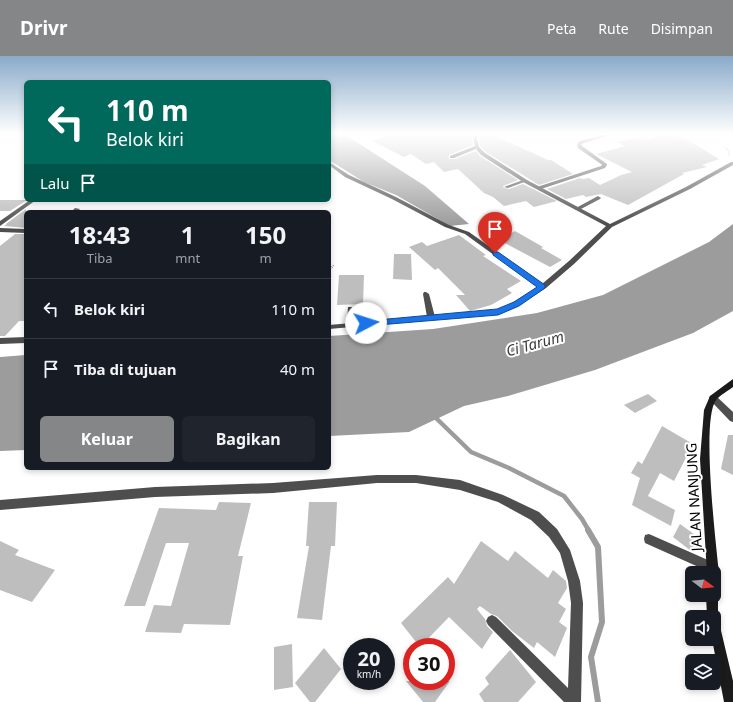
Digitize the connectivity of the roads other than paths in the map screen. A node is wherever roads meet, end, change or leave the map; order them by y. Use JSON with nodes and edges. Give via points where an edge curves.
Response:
{"nodes":[{"id":1,"x":331,"y":164,"type":"edge"},
{"id":2,"x":499,"y":164,"type":"edge"},
{"id":3,"x":604,"y":164,"type":"edge"},
{"id":4,"x":731,"y":164,"type":"edge"},
{"id":5,"x":525,"y":181,"type":"junction"},
{"id":6,"x":506,"y":187,"type":"dead end"},
{"id":7,"x":539,"y":188,"type":"junction"},
{"id":8,"x":598,"y":198,"type":"dead end"},
{"id":9,"x":30,"y":202,"type":"edge"},
{"id":10,"x":577,"y":209,"type":"junction"},
{"id":11,"x":0,"y":224,"type":"edge"},
{"id":12,"x":610,"y":226,"type":"junction"},
{"id":13,"x":0,"y":230,"type":"edge"},
{"id":14,"x":24,"y":231,"type":"edge"},
{"id":15,"x":542,"y":287,"type":"junction"},
{"id":16,"x":426,"y":294,"type":"dead end"},
{"id":17,"x":350,"y":309,"type":"dead end"},
{"id":18,"x":431,"y":317,"type":"junction"},
{"id":19,"x":351,"y":325,"type":"junction"},
{"id":20,"x":331,"y":327,"type":"edge"},
{"id":21,"x":24,"y":340,"type":"edge"},
{"id":22,"x":0,"y":342,"type":"edge"},
{"id":23,"x":733,"y":382,"type":"edge"},
{"id":24,"x":713,"y":398,"type":"junction"},
{"id":25,"x":733,"y":418,"type":"edge"},
{"id":26,"x":0,"y":505,"type":"edge"},
{"id":27,"x":649,"y":539,"type":"dead end"},
{"id":28,"x":703,"y":566,"type":"edge"},
{"id":29,"x":713,"y":566,"type":"edge"},
{"id":30,"x":492,"y":621,"type":"dead end"},
{"id":31,"x":719,"y":646,"type":"edge"},
{"id":32,"x":573,"y":702,"type":"edge"},
{"id":33,"x":731,"y":702,"type":"edge"}],
"edges":[{"from":1,"to":15,"type":"street","via":[[347,176],[447,226],[467,233]]},
{"from":2,"to":5,"type":"street"},
{"from":3,"to":7,"type":"street","via":[[603,167]]},
{"from":4,"to":12,"type":"street"},
{"from":5,"to":6,"type":"street"},
{"from":5,"to":7,"type":"street"},
{"from":7,"to":10,"type":"street"},
{"from":8,"to":10,"type":"street"},
{"from":9,"to":11,"type":"street"},
{"from":10,"to":12,"type":"street"},
{"from":12,"to":15,"type":"street"},
{"from":13,"to":14,"type":"street"},
{"from":15,"to":18,"type":"street","via":[[517,304],[498,312]]},
{"from":16,"to":18,"type":"street"},
{"from":17,"to":19,"type":"street"},
{"from":18,"to":19,"type":"street"},
{"from":19,"to":20,"type":"street"},
{"from":21,"to":22,"type":"street"},
{"from":23,"to":24,"type":"main road"},
{"from":24,"to":25,"type":"street"},
{"from":24,"to":29,"type":"main road","name":"JALAN NANJUNG","via":[[708,410],[705,460]]},
{"from":26,"to":32,"type":"street","via":[[155,492],[273,488],[377,479],[416,479],[460,485],[500,498],[535,516],[553,533],[565,550],[577,603]]},
{"from":27,"to":28,"type":"street"},
{"from":30,"to":32,"type":"street"},
{"from":31,"to":33,"type":"main road"}]}
